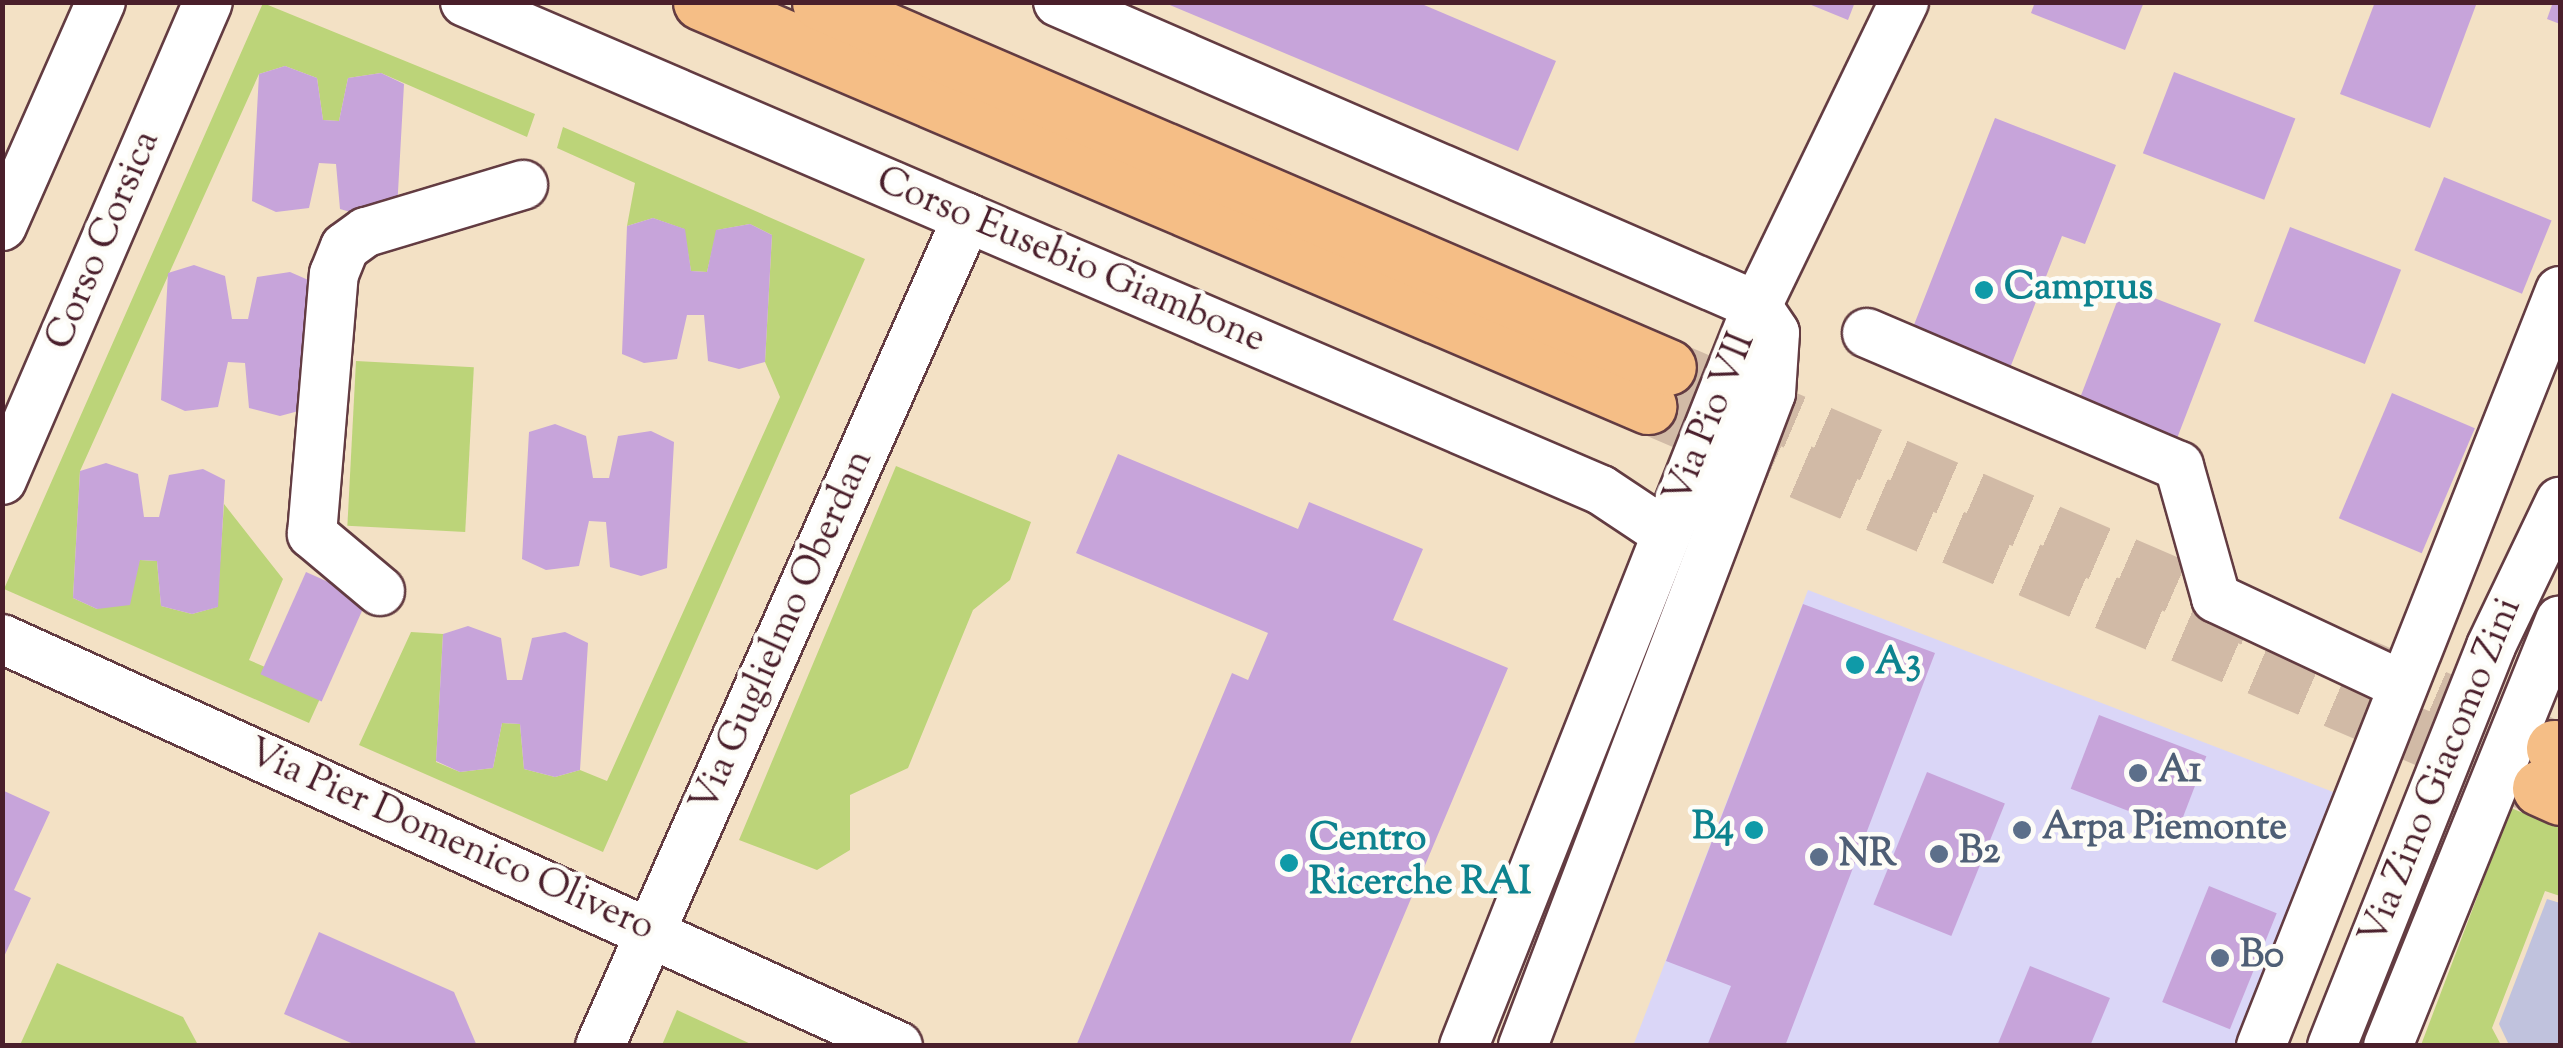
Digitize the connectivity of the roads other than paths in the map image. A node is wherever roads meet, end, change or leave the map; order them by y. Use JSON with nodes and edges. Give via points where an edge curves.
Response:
{"nodes":[{"id":1,"x":101,"y":2,"type":"edge"},
{"id":2,"x":208,"y":2,"type":"edge"},
{"id":3,"x":466,"y":2,"type":"edge"},
{"id":4,"x":700,"y":2,"type":"edge"},
{"id":5,"x":820,"y":2,"type":"edge"},
{"id":6,"x":1058,"y":2,"type":"edge"},
{"id":7,"x":1904,"y":2,"type":"edge"},
{"id":8,"x":1107,"y":12,"type":"edge"},
{"id":9,"x":523,"y":185,"type":"dead end"},
{"id":10,"x":967,"y":218,"type":"junction"},
{"id":11,"x":2,"y":226,"type":"edge"},
{"id":12,"x":2560,"y":291,"type":"edge"},
{"id":13,"x":1757,"y":306,"type":"junction"},
{"id":14,"x":1867,"y":332,"type":"dead end"},
{"id":15,"x":2,"y":480,"type":"edge"},
{"id":16,"x":2560,"y":502,"type":"edge"},
{"id":17,"x":1667,"y":534,"type":"junction"},
{"id":18,"x":380,"y":592,"type":"dead end"},
{"id":19,"x":2560,"y":620,"type":"edge"},
{"id":20,"x":2,"y":639,"type":"edge"},
{"id":21,"x":2402,"y":685,"type":"junction"},
{"id":22,"x":650,"y":933,"type":"junction"},
{"id":23,"x":600,"y":1046,"type":"edge"},
{"id":24,"x":898,"y":1046,"type":"edge"},
{"id":25,"x":1464,"y":1046,"type":"edge"},
{"id":26,"x":1523,"y":1046,"type":"edge"},
{"id":27,"x":2261,"y":1046,"type":"edge"},
{"id":28,"x":2332,"y":1046,"type":"edge"},
{"id":29,"x":2388,"y":1046,"type":"edge"}],
"edges":[{"from":1,"to":11,"type":"street"},
{"from":2,"to":15,"type":"street","name":"Corso Corsica"},
{"from":3,"to":10,"type":"street","name":"Corso Eusebio Giambone"},
{"from":4,"to":5,"type":"main road","via":[[1658,386]]},
{"from":6,"to":8,"type":"street"},
{"from":7,"to":13,"type":"street"},
{"from":8,"to":13,"type":"street"},
{"from":9,"to":18,"type":"street","via":[[366,232],[345,247],[334,274],[312,534]]},
{"from":10,"to":17,"type":"street","name":"Corso Eusebio Giambone","via":[[1601,490]]},
{"from":10,"to":22,"type":"street","name":"Via Guglielmo Oberdan"},
{"from":12,"to":21,"type":"street"},
{"from":13,"to":17,"type":"street","name":"Via Pio VII"},
{"from":13,"to":26,"type":"street","name":"Via Pio VII","via":[[1775,332],[1771,394]]},
{"from":14,"to":21,"type":"street","via":[[2178,466],[2216,598]]},
{"from":16,"to":28,"type":"street","name":"Via Zino Giacomo Zini","via":[[2491,646]]},
{"from":17,"to":25,"type":"street","name":"Via Pio VII"},
{"from":19,"to":29,"type":"street","name":"Via Zino Giacomo Zini"},
{"from":20,"to":22,"type":"street","name":"Via Pier Domenico Olivero"},
{"from":21,"to":27,"type":"street"},
{"from":22,"to":23,"type":"street","name":"Via Guglielmo Oberdan"},
{"from":22,"to":24,"type":"street","name":"Via Pier Domenico Olivero"}]}
